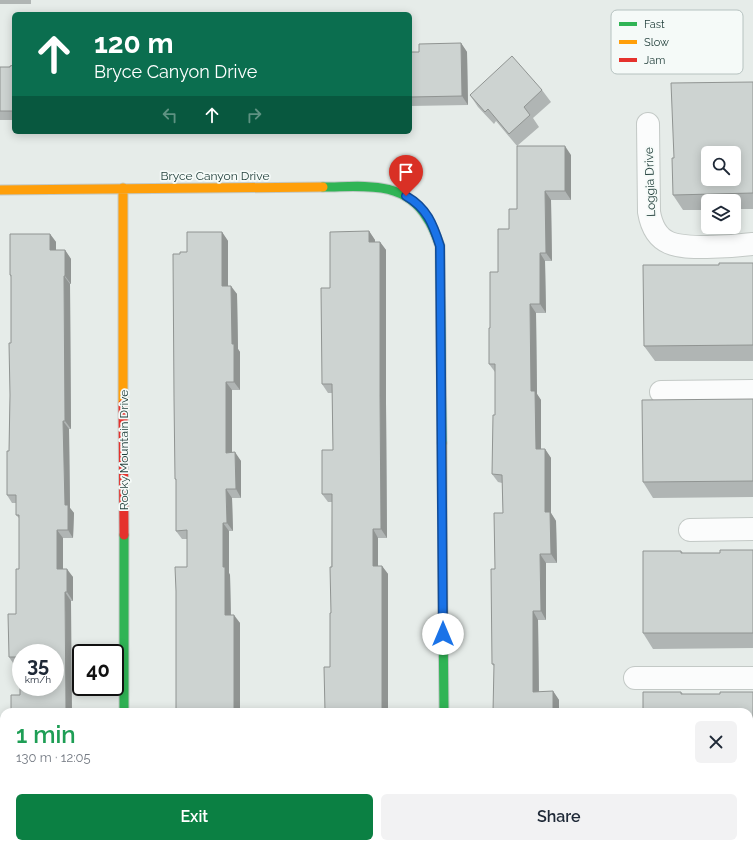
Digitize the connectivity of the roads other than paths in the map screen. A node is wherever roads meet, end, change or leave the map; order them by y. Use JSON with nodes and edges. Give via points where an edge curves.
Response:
{"nodes":[{"id":1,"x":648,"y":124,"type":"dead end"},
{"id":2,"x":123,"y":188,"type":"junction"},
{"id":3,"x":0,"y":190,"type":"edge"},
{"id":4,"x":753,"y":244,"type":"edge"},
{"id":5,"x":753,"y":391,"type":"edge"},
{"id":6,"x":661,"y":392,"type":"dead end"},
{"id":7,"x":753,"y":529,"type":"edge"},
{"id":8,"x":690,"y":530,"type":"dead end"},
{"id":9,"x":635,"y":678,"type":"dead end"},
{"id":10,"x":753,"y":678,"type":"edge"},
{"id":11,"x":124,"y":708,"type":"edge"},
{"id":12,"x":444,"y":708,"type":"edge"}],
"edges":[{"from":1,"to":4,"type":"street","name":"Loggia Drive","via":[[649,212],[658,234],[669,243],[681,247]]},
{"from":2,"to":3,"type":"street","name":"Bryce Canyon Drive"},
{"from":2,"to":11,"type":"street","name":"Rocky Mountain Drive"},
{"from":2,"to":12,"type":"street","name":"Bryce Canyon Drive","via":[[385,188],[414,200],[424,210],[440,246]]},
{"from":5,"to":6,"type":"street"},
{"from":7,"to":8,"type":"street"},
{"from":9,"to":10,"type":"street"}]}
